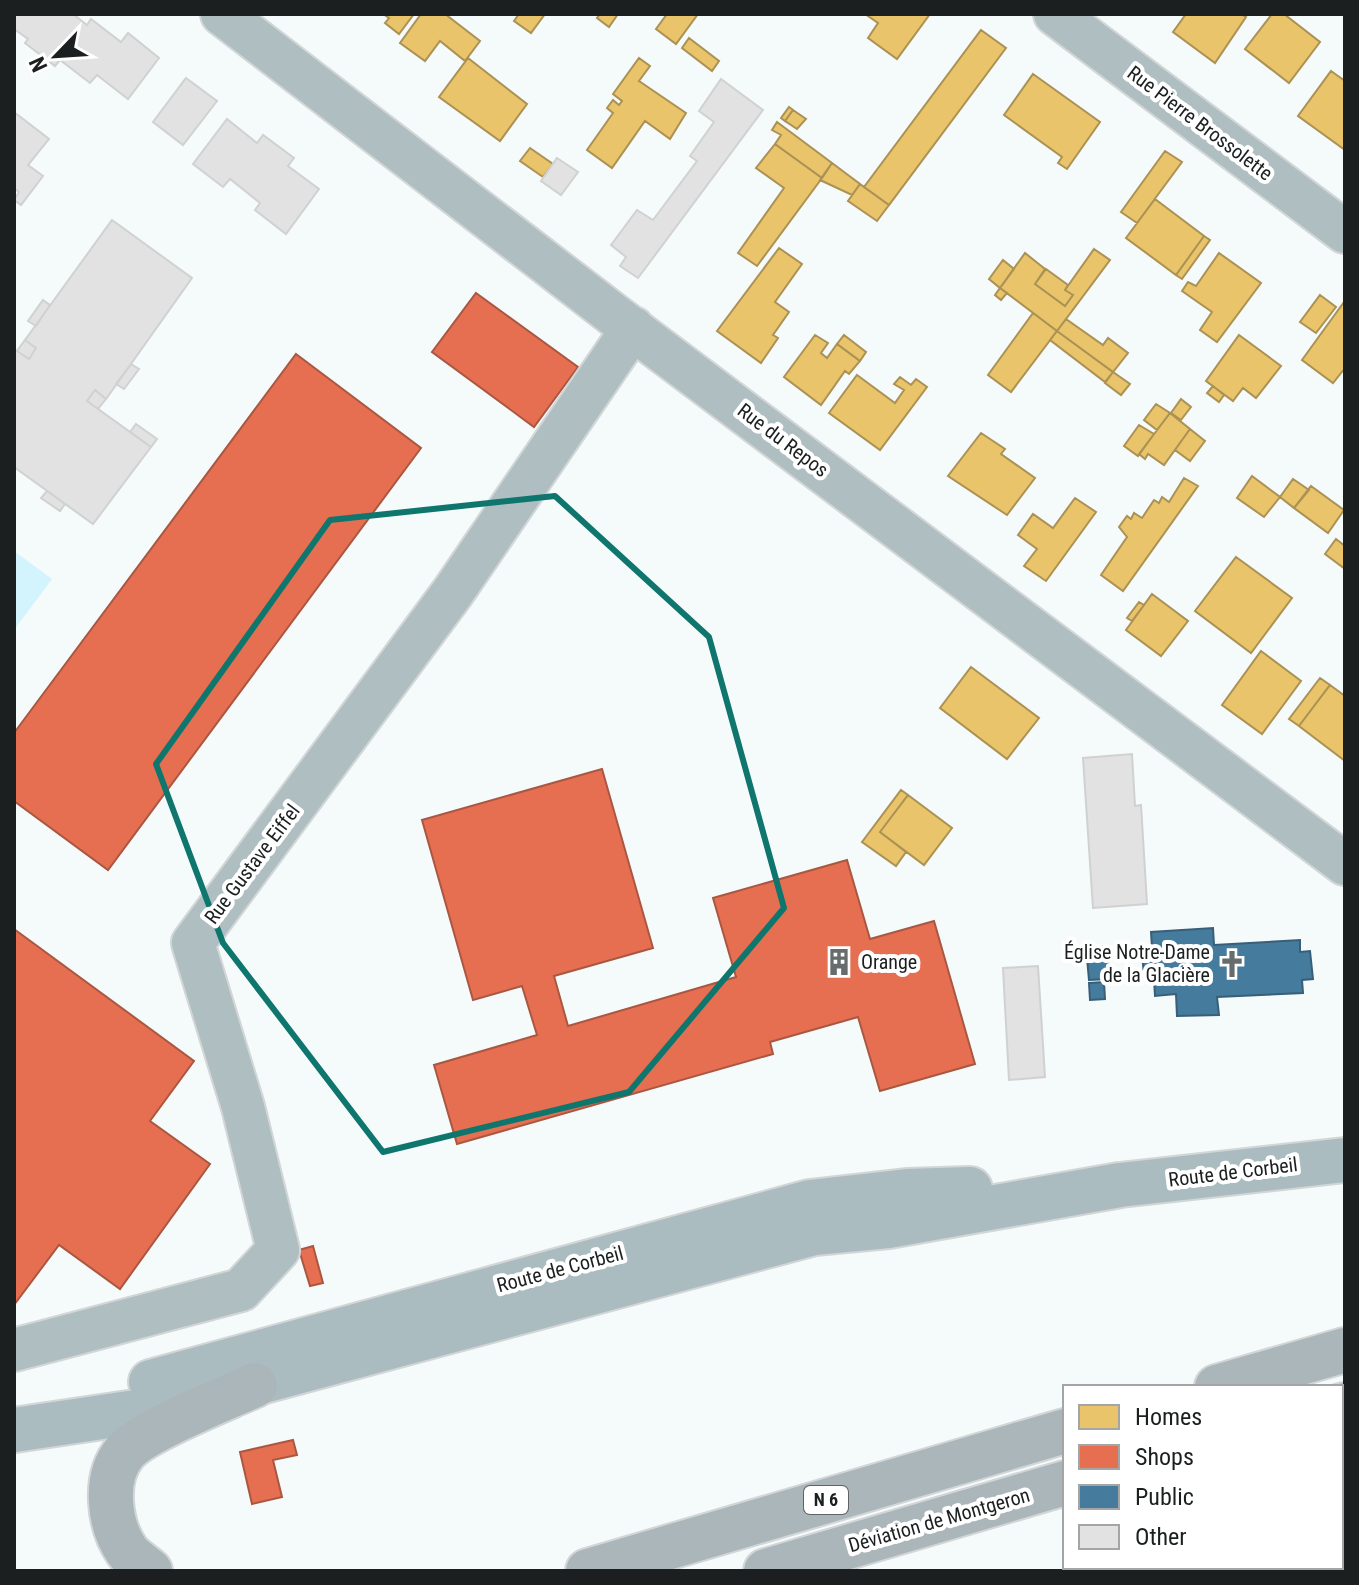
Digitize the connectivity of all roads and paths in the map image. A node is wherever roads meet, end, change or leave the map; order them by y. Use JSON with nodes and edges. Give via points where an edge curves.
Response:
{"nodes":[{"id":1,"x":222,"y":14,"type":"edge"},
{"id":2,"x":1055,"y":14,"type":"edge"},
{"id":3,"x":1345,"y":232,"type":"edge"},
{"id":4,"x":633,"y":328,"type":"junction"},
{"id":5,"x":1345,"y":864,"type":"edge"},
{"id":6,"x":1345,"y":1160,"type":"edge"},
{"id":7,"x":1120,"y":1185,"type":"junction"},
{"id":8,"x":14,"y":1350,"type":"edge"},
{"id":9,"x":1345,"y":1350,"type":"edge"},
{"id":10,"x":255,"y":1385,"type":"junction"},
{"id":11,"x":1224,"y":1385,"type":"edge"},
{"id":12,"x":14,"y":1429,"type":"edge"},
{"id":13,"x":1063,"y":1432,"type":"edge"},
{"id":14,"x":1063,"y":1484,"type":"edge"},
{"id":15,"x":150,"y":1571,"type":"edge"},
{"id":16,"x":588,"y":1571,"type":"edge"},
{"id":17,"x":766,"y":1571,"type":"edge"}],
"edges":[{"from":1,"to":4,"type":"street","name":"Rue du Repos"},
{"from":2,"to":3,"type":"street","name":"Rue Pierre Brossolette"},
{"from":4,"to":5,"type":"street","name":"Rue du Repos"},
{"from":4,"to":8,"type":"street","name":"Rue Gustave Eiffel","via":[[453,592],[193,943],[243,1107],[278,1250],[241,1290]]},
{"from":6,"to":7,"type":"main road","name":"Route de Corbeil"},
{"from":7,"to":10,"type":"main road","name":"Route de Corbeil","via":[[888,1226],[814,1233]]},
{"from":7,"to":12,"type":"main road","name":"Route de Corbeil","via":[[907,1191],[810,1202],[176,1373]]},
{"from":9,"to":11,"type":"main road"},
{"from":10,"to":12,"type":"main road","name":"Route de Corbeil","via":[[163,1408]]},
{"from":10,"to":15,"type":"main road","via":[[124,1453],[110,1484],[112,1516],[127,1551]]},
{"from":13,"to":16,"type":"main road","number":"N 6"},
{"from":14,"to":17,"type":"main road","name":"Déviation de Montgeron"}]}
